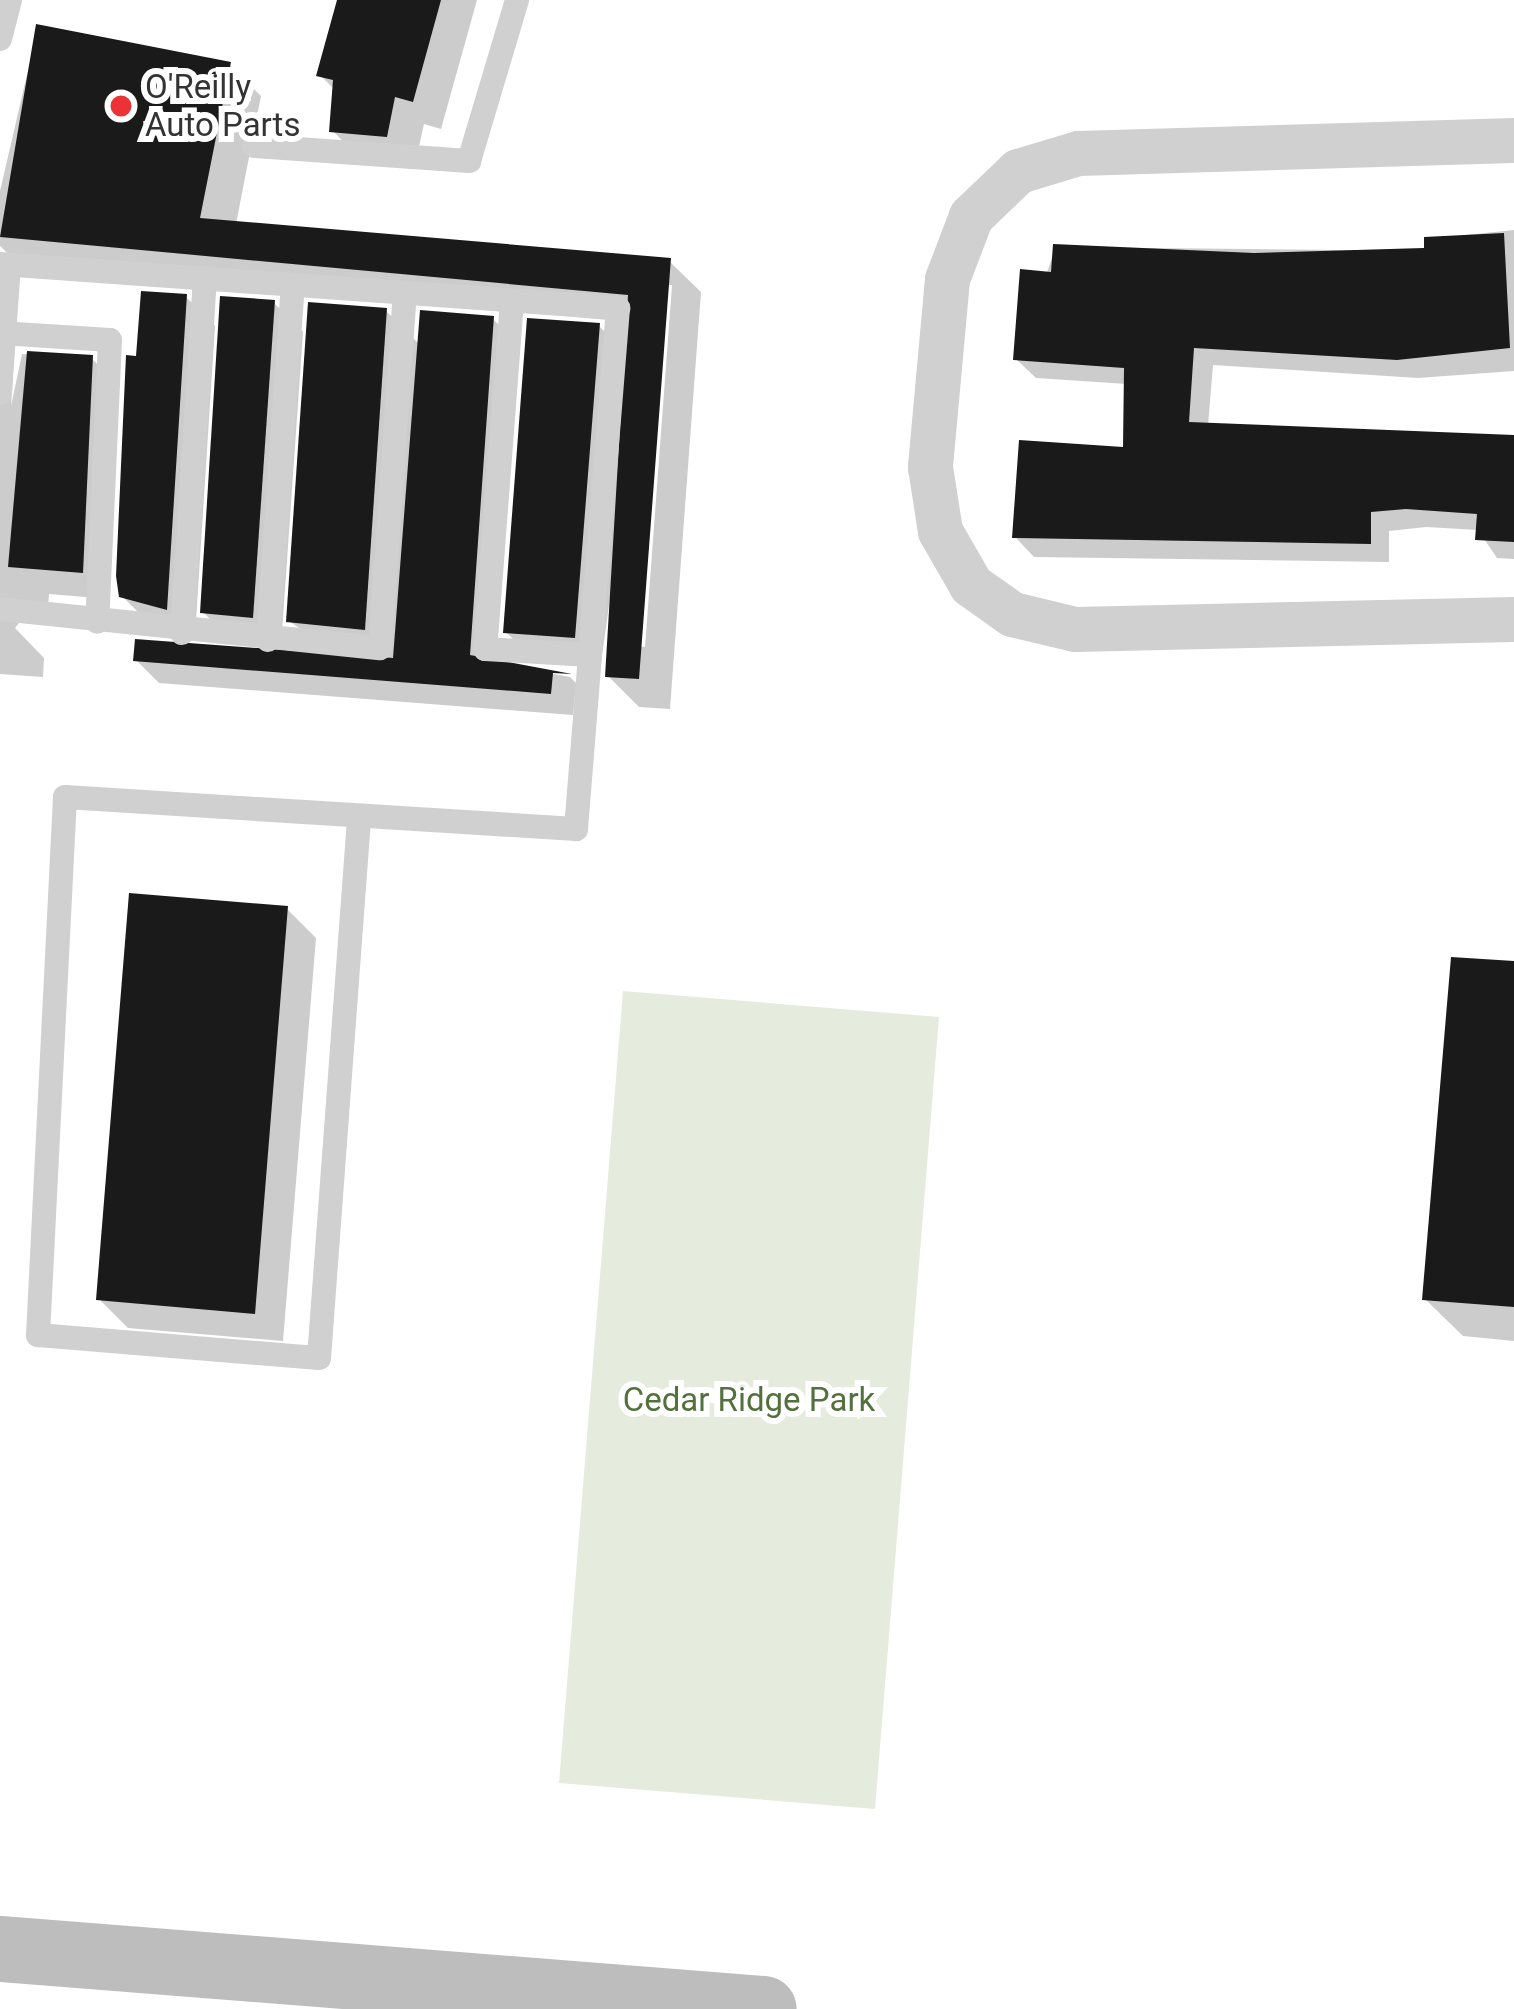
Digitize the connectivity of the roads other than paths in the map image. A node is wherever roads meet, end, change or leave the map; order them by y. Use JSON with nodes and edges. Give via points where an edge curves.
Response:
{"nodes":[{"id":1,"x":10,"y":0,"type":"edge"},
{"id":2,"x":517,"y":0,"type":"edge"},
{"id":3,"x":0,"y":39,"type":"edge"},
{"id":4,"x":1514,"y":140,"type":"edge"},
{"id":5,"x":254,"y":146,"type":"dead end"},
{"id":6,"x":5,"y":264,"type":"edge"},
{"id":7,"x":206,"y":278,"type":"junction"},
{"id":8,"x":292,"y":284,"type":"junction"},
{"id":9,"x":405,"y":293,"type":"junction"},
{"id":10,"x":512,"y":301,"type":"junction"},
{"id":11,"x":2,"y":333,"type":"edge"},
{"id":12,"x":0,"y":393,"type":"edge"},
{"id":13,"x":0,"y":609,"type":"edge"},
{"id":14,"x":1514,"y":620,"type":"edge"},
{"id":15,"x":98,"y":622,"type":"junction"},
{"id":16,"x":182,"y":633,"type":"junction"},
{"id":17,"x":268,"y":640,"type":"junction"},
{"id":18,"x":590,"y":655,"type":"junction"},
{"id":19,"x":359,"y":820,"type":"junction"},
{"id":20,"x":0,"y":1949,"type":"edge"},
{"id":21,"x":185,"y":1986,"type":"edge"},
{"id":22,"x":764,"y":2009,"type":"edge"}],
"edges":[{"from":1,"to":3,"type":"lane"},
{"from":2,"to":5,"type":"lane","via":[[469,161]]},
{"from":4,"to":14,"type":"street","via":[[1078,153],[1018,171],[971,216],[946,279],[935,364],[940,531],[971,585],[1012,614],[1076,629]]},
{"from":6,"to":7,"type":"lane"},
{"from":6,"to":11,"type":"lane"},
{"from":7,"to":8,"type":"lane"},
{"from":7,"to":16,"type":"lane"},
{"from":8,"to":9,"type":"lane"},
{"from":8,"to":17,"type":"lane"},
{"from":9,"to":10,"type":"lane"},
{"from":9,"to":17,"type":"lane","via":[[380,647]]},
{"from":10,"to":18,"type":"lane","via":[[485,649]]},
{"from":10,"to":18,"type":"lane","via":[[618,308]]},
{"from":11,"to":12,"type":"lane"},
{"from":11,"to":15,"type":"lane","via":[[110,340]]},
{"from":13,"to":15,"type":"lane"},
{"from":15,"to":16,"type":"lane"},
{"from":16,"to":17,"type":"lane"},
{"from":18,"to":19,"type":"lane","via":[[576,830]]},
{"from":19,"to":19,"type":"lane","via":[[65,796],[38,1334],[320,1358]]},
{"from":20,"to":21,"type":"street"},
{"from":21,"to":22,"type":"street"}]}
